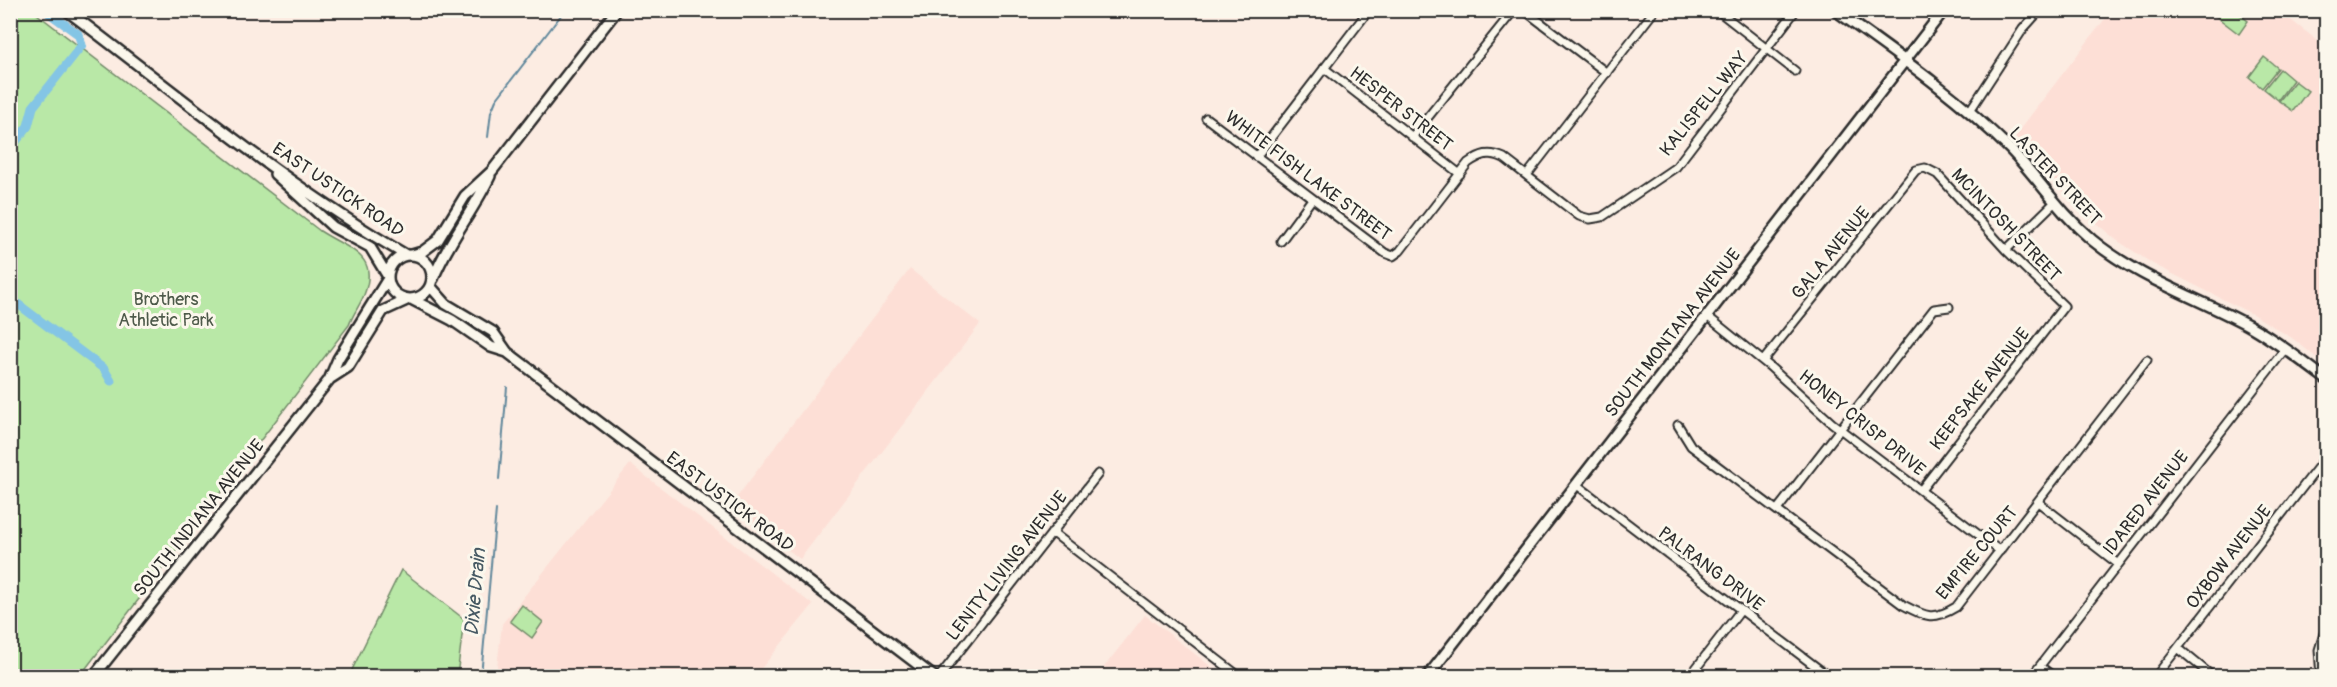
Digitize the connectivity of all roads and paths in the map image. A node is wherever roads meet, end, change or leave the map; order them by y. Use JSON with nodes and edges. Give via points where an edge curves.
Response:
{"nodes":[{"id":1,"x":66,"y":10,"type":"edge"},
{"id":2,"x":617,"y":10,"type":"edge"},
{"id":3,"x":1369,"y":10,"type":"edge"},
{"id":4,"x":1514,"y":10,"type":"edge"},
{"id":5,"x":1524,"y":10,"type":"edge"},
{"id":6,"x":1655,"y":10,"type":"edge"},
{"id":7,"x":1718,"y":10,"type":"edge"},
{"id":8,"x":1796,"y":10,"type":"edge"},
{"id":9,"x":1835,"y":10,"type":"edge"},
{"id":10,"x":1944,"y":10,"type":"edge"},
{"id":11,"x":2040,"y":10,"type":"edge"},
{"id":12,"x":1767,"y":48,"type":"junction"},
{"id":13,"x":1905,"y":60,"type":"junction"},
{"id":14,"x":1324,"y":68,"type":"junction"},
{"id":15,"x":1795,"y":71,"type":"dead end"},
{"id":16,"x":1606,"y":73,"type":"junction"},
{"id":17,"x":1969,"y":112,"type":"junction"},
{"id":18,"x":1206,"y":118,"type":"dead end"},
{"id":19,"x":1412,"y":137,"type":"junction"},
{"id":20,"x":251,"y":152,"type":"junction"},
{"id":21,"x":1256,"y":157,"type":"junction"},
{"id":22,"x":1925,"y":168,"type":"joint"},
{"id":23,"x":492,"y":171,"type":"junction"},
{"id":24,"x":1460,"y":174,"type":"junction"},
{"id":25,"x":1527,"y":175,"type":"junction"},
{"id":26,"x":1312,"y":199,"type":"junction"},
{"id":27,"x":2054,"y":203,"type":"junction"},
{"id":28,"x":1281,"y":241,"type":"dead end"},
{"id":29,"x":2006,"y":250,"type":"junction"},
{"id":30,"x":409,"y":255,"type":"junction"},
{"id":31,"x":387,"y":278,"type":"junction"},
{"id":32,"x":431,"y":283,"type":"junction"},
{"id":33,"x":410,"y":300,"type":"junction"},
{"id":34,"x":2064,"y":306,"type":"joint"},
{"id":35,"x":1949,"y":307,"type":"dead end"},
{"id":36,"x":1707,"y":316,"type":"junction"},
{"id":37,"x":2285,"y":349,"type":"junction"},
{"id":38,"x":507,"y":352,"type":"junction"},
{"id":39,"x":2147,"y":360,"type":"dead end"},
{"id":40,"x":1763,"y":361,"type":"junction"},
{"id":41,"x":2326,"y":379,"type":"edge"},
{"id":42,"x":329,"y":380,"type":"junction"},
{"id":43,"x":1678,"y":425,"type":"dead end"},
{"id":44,"x":1841,"y":429,"type":"junction"},
{"id":45,"x":2326,"y":457,"type":"edge"},
{"id":46,"x":1098,"y":474,"type":"dead end"},
{"id":47,"x":1577,"y":484,"type":"junction"},
{"id":48,"x":1921,"y":490,"type":"junction"},
{"id":49,"x":2038,"y":502,"type":"junction"},
{"id":50,"x":1777,"y":510,"type":"junction"},
{"id":51,"x":1052,"y":532,"type":"junction"},
{"id":52,"x":2000,"y":551,"type":"junction"},
{"id":53,"x":2118,"y":564,"type":"junction"},
{"id":54,"x":1741,"y":610,"type":"junction"},
{"id":55,"x":2326,"y":627,"type":"edge"},
{"id":56,"x":2178,"y":648,"type":"junction"},
{"id":57,"x":2040,"y":666,"type":"junction"},
{"id":58,"x":94,"y":676,"type":"edge"},
{"id":59,"x":933,"y":676,"type":"edge"},
{"id":60,"x":940,"y":676,"type":"edge"},
{"id":61,"x":1239,"y":676,"type":"edge"},
{"id":62,"x":1428,"y":676,"type":"edge"},
{"id":63,"x":1690,"y":676,"type":"edge"},
{"id":64,"x":1828,"y":676,"type":"edge"},
{"id":65,"x":2032,"y":676,"type":"edge"},
{"id":66,"x":2053,"y":676,"type":"edge"},
{"id":67,"x":2156,"y":676,"type":"edge"},
{"id":68,"x":2212,"y":676,"type":"edge"},
{"id":69,"x":2321,"y":676,"type":"edge"}],
"edges":[{"from":1,"to":20,"type":"main road","name":"EAST USTICK ROAD"},
{"from":2,"to":23,"type":"main road"},
{"from":3,"to":14,"type":"street"},
{"from":4,"to":19,"type":"street"},
{"from":5,"to":16,"type":"street"},
{"from":6,"to":16,"type":"street"},
{"from":7,"to":12,"type":"street"},
{"from":8,"to":12,"type":"street","name":"KALISPELL WAY"},
{"from":9,"to":13,"type":"main road","name":"LASTER STREET"},
{"from":10,"to":13,"type":"main road","name":"SOUTH MONTANA AVENUE"},
{"from":11,"to":17,"type":"street","via":[[2023,29]]},
{"from":12,"to":15,"type":"street"},
{"from":12,"to":25,"type":"street","name":"KALISPELL WAY","via":[[1676,167],[1602,217],[1579,216]]},
{"from":13,"to":17,"type":"main road","name":"LASTER STREET"},
{"from":13,"to":36,"type":"main road","name":"SOUTH MONTANA AVENUE"},
{"from":14,"to":19,"type":"street","name":"HESPER STREET"},
{"from":14,"to":21,"type":"street"},
{"from":16,"to":25,"type":"street"},
{"from":17,"to":27,"type":"main road","name":"LASTER STREET","via":[[2011,151]]},
{"from":18,"to":21,"type":"street","name":"WHITE FISH LAKE STREET"},
{"from":19,"to":24,"type":"street","name":"HESPER STREET"},
{"from":20,"to":30,"type":"main road","name":"EAST USTICK ROAD","via":[[323,203]]},
{"from":20,"to":31,"type":"main road","name":"EAST USTICK ROAD","via":[[313,212],[370,247]]},
{"from":21,"to":26,"type":"street","name":"WHITE FISH LAKE STREET"},
{"from":22,"to":29,"type":"street","name":"MCINTOSH STREET","via":[[1937,174]]},
{"from":22,"to":40,"type":"street","name":"GALA AVENUE","via":[[1916,170]]},
{"from":23,"to":30,"type":"main road","via":[[465,196],[438,240],[422,252]]},
{"from":23,"to":32,"type":"main road","via":[[444,251]]},
{"from":24,"to":25,"type":"street","via":[[1468,163],[1492,152]]},
{"from":24,"to":26,"type":"street","name":"WHITE FISH LAKE STREET","via":[[1393,256]]},
{"from":26,"to":28,"type":"street"},
{"from":27,"to":29,"type":"street"},
{"from":27,"to":37,"type":"main road","name":"LASTER STREET","via":[[2116,258],[2249,326]]},
{"from":29,"to":34,"type":"street","name":"MCINTOSH STREET"},
{"from":30,"to":31,"type":"main road","via":[[396,260]]},
{"from":30,"to":32,"type":"main road","via":[[427,263]]},
{"from":31,"to":33,"type":"main road","via":[[396,295]]},
{"from":31,"to":42,"type":"main road","name":"SOUTH INDIANA AVENUE"},
{"from":32,"to":33,"type":"main road","via":[[424,295]]},
{"from":32,"to":38,"type":"main road","name":"EAST USTICK ROAD","via":[[446,304],[493,332]]},
{"from":33,"to":38,"type":"main road","name":"EAST USTICK ROAD","via":[[452,320],[491,347]]},
{"from":33,"to":42,"type":"main road","name":"SOUTH INDIANA AVENUE","via":[[383,311],[348,367]]},
{"from":34,"to":48,"type":"street","name":"KEEPSAKE AVENUE"},
{"from":35,"to":44,"type":"street","via":[[1934,309]]},
{"from":36,"to":40,"type":"street","name":"HONEY CRISP DRIVE"},
{"from":36,"to":47,"type":"main road","name":"SOUTH MONTANA AVENUE"},
{"from":37,"to":41,"type":"main road","name":"LASTER STREET"},
{"from":37,"to":53,"type":"street","name":"IDARED AVENUE"},
{"from":38,"to":59,"type":"main road","name":"EAST USTICK ROAD"},
{"from":39,"to":49,"type":"street","name":"EMPIRE COURT"},
{"from":40,"to":44,"type":"street","name":"HONEY CRISP DRIVE"},
{"from":42,"to":58,"type":"main road","name":"SOUTH INDIANA AVENUE"},
{"from":43,"to":50,"type":"street","name":"EMPIRE COURT","via":[[1691,446]]},
{"from":44,"to":48,"type":"street","name":"HONEY CRISP DRIVE"},
{"from":44,"to":50,"type":"street"},
{"from":45,"to":56,"type":"street","name":"OXBOW AVENUE"},
{"from":46,"to":51,"type":"street","name":"LENITY LIVING AVENUE"},
{"from":47,"to":54,"type":"street","name":"PALRANG DRIVE"},
{"from":47,"to":62,"type":"main road","name":"SOUTH MONTANA AVENUE"},
{"from":48,"to":52,"type":"street","name":"HONEY CRISP DRIVE"},
{"from":49,"to":52,"type":"street","name":"EMPIRE COURT"},
{"from":49,"to":53,"type":"street"},
{"from":50,"to":52,"type":"street","name":"EMPIRE COURT","via":[[1903,605],[1925,617],[1943,615],[1956,607]]},
{"from":51,"to":60,"type":"street","name":"LENITY LIVING AVENUE"},
{"from":51,"to":61,"type":"street"},
{"from":53,"to":57,"type":"street","name":"IDARED AVENUE"},
{"from":54,"to":63,"type":"street"},
{"from":54,"to":64,"type":"street","name":"PALRANG DRIVE"},
{"from":55,"to":69,"type":"street","via":[[2319,650]]},
{"from":56,"to":67,"type":"street","name":"OXBOW AVENUE"},
{"from":56,"to":68,"type":"street"},
{"from":57,"to":65,"type":"street","name":"IDARED AVENUE"},
{"from":57,"to":66,"type":"street"}]}
